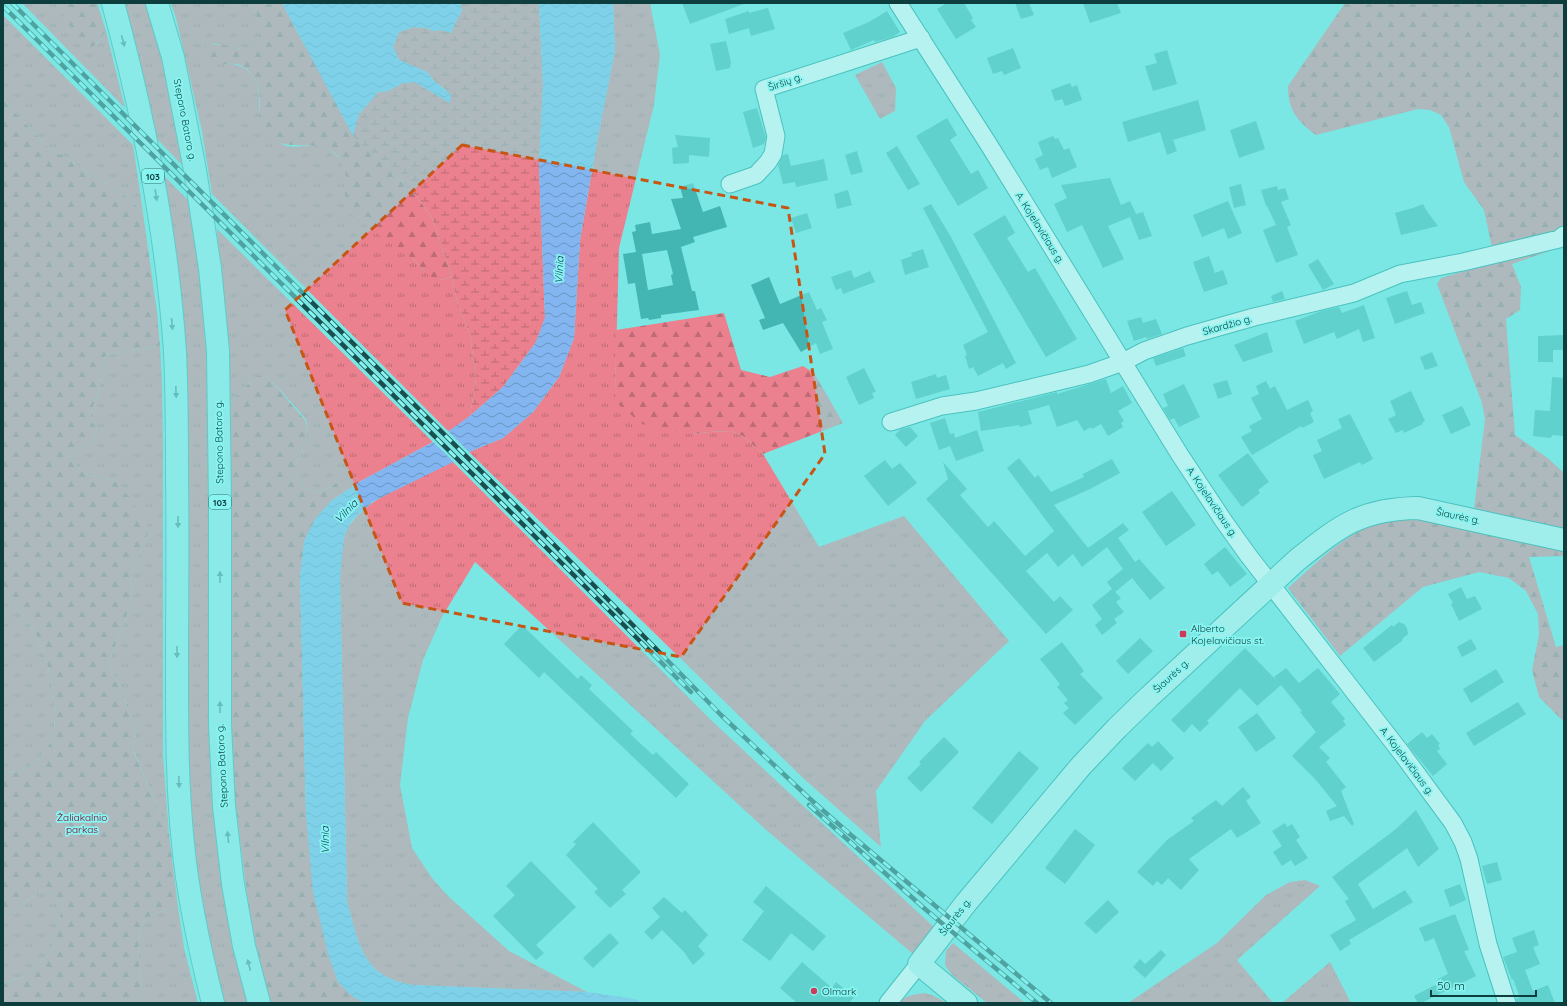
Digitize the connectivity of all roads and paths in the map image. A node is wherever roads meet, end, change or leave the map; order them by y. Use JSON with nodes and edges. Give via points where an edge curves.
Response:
{"nodes":[{"id":1,"x":113,"y":3,"type":"edge"},
{"id":2,"x":157,"y":3,"type":"edge"},
{"id":3,"x":898,"y":3,"type":"edge"},
{"id":4,"x":921,"y":38,"type":"junction"},
{"id":5,"x":730,"y":184,"type":"dead end"},
{"id":6,"x":1564,"y":235,"type":"edge"},
{"id":7,"x":1123,"y":362,"type":"junction"},
{"id":8,"x":891,"y":422,"type":"dead end"},
{"id":9,"x":1564,"y":540,"type":"edge"},
{"id":10,"x":1271,"y":584,"type":"junction"},
{"id":11,"x":919,"y":964,"type":"junction"},
{"id":12,"x":213,"y":1003,"type":"edge"},
{"id":13,"x":259,"y":1003,"type":"edge"},
{"id":14,"x":888,"y":1003,"type":"edge"},
{"id":15,"x":966,"y":1003,"type":"edge"},
{"id":16,"x":1507,"y":1003,"type":"edge"}],
"edges":[{"from":1,"to":12,"type":"main road","number":"103","one_way":true,"via":[[132,71],[152,168],[168,278],[175,353],[177,439],[178,786],[191,906]]},
{"from":13,"to":2,"type":"main road","name":"Stepono Batoro g.","number":"103","one_way":true,"via":[[244,946],[233,884],[224,806],[220,725],[218,351],[210,268],[195,170],[173,57]]},
{"from":3,"to":4,"type":"street","name":"A. Kojelavičiaus g."},
{"from":4,"to":5,"type":"street","name":"Širšių g.","via":[[764,89],[776,136],[773,154],[756,175]]},
{"from":4,"to":7,"type":"street","name":"A. Kojelavičiaus g."},
{"from":6,"to":7,"type":"street","name":"Skardžio g.","via":[[1560,239],[1400,274],[1354,293],[1187,336],[1144,351]]},
{"from":7,"to":8,"type":"street","name":"Skardžio g.","via":[[1089,374],[976,401],[942,406]]},
{"from":7,"to":10,"type":"street","name":"A. Kojelavičiaus g.","via":[[1223,520]]},
{"from":9,"to":10,"type":"main road","name":"Šiaurės g.","via":[[1418,508],[1397,509],[1348,522],[1326,536]]},
{"from":10,"to":11,"type":"main road","name":"Šiaurės g.","via":[[1149,697],[1080,766],[966,903]]},
{"from":10,"to":16,"type":"street","name":"A. Kojelavičiaus g.","via":[[1391,738],[1463,842],[1488,944]]},
{"from":11,"to":14,"type":"street","name":"Šiaurės g."},
{"from":11,"to":15,"type":"main road"}]}
